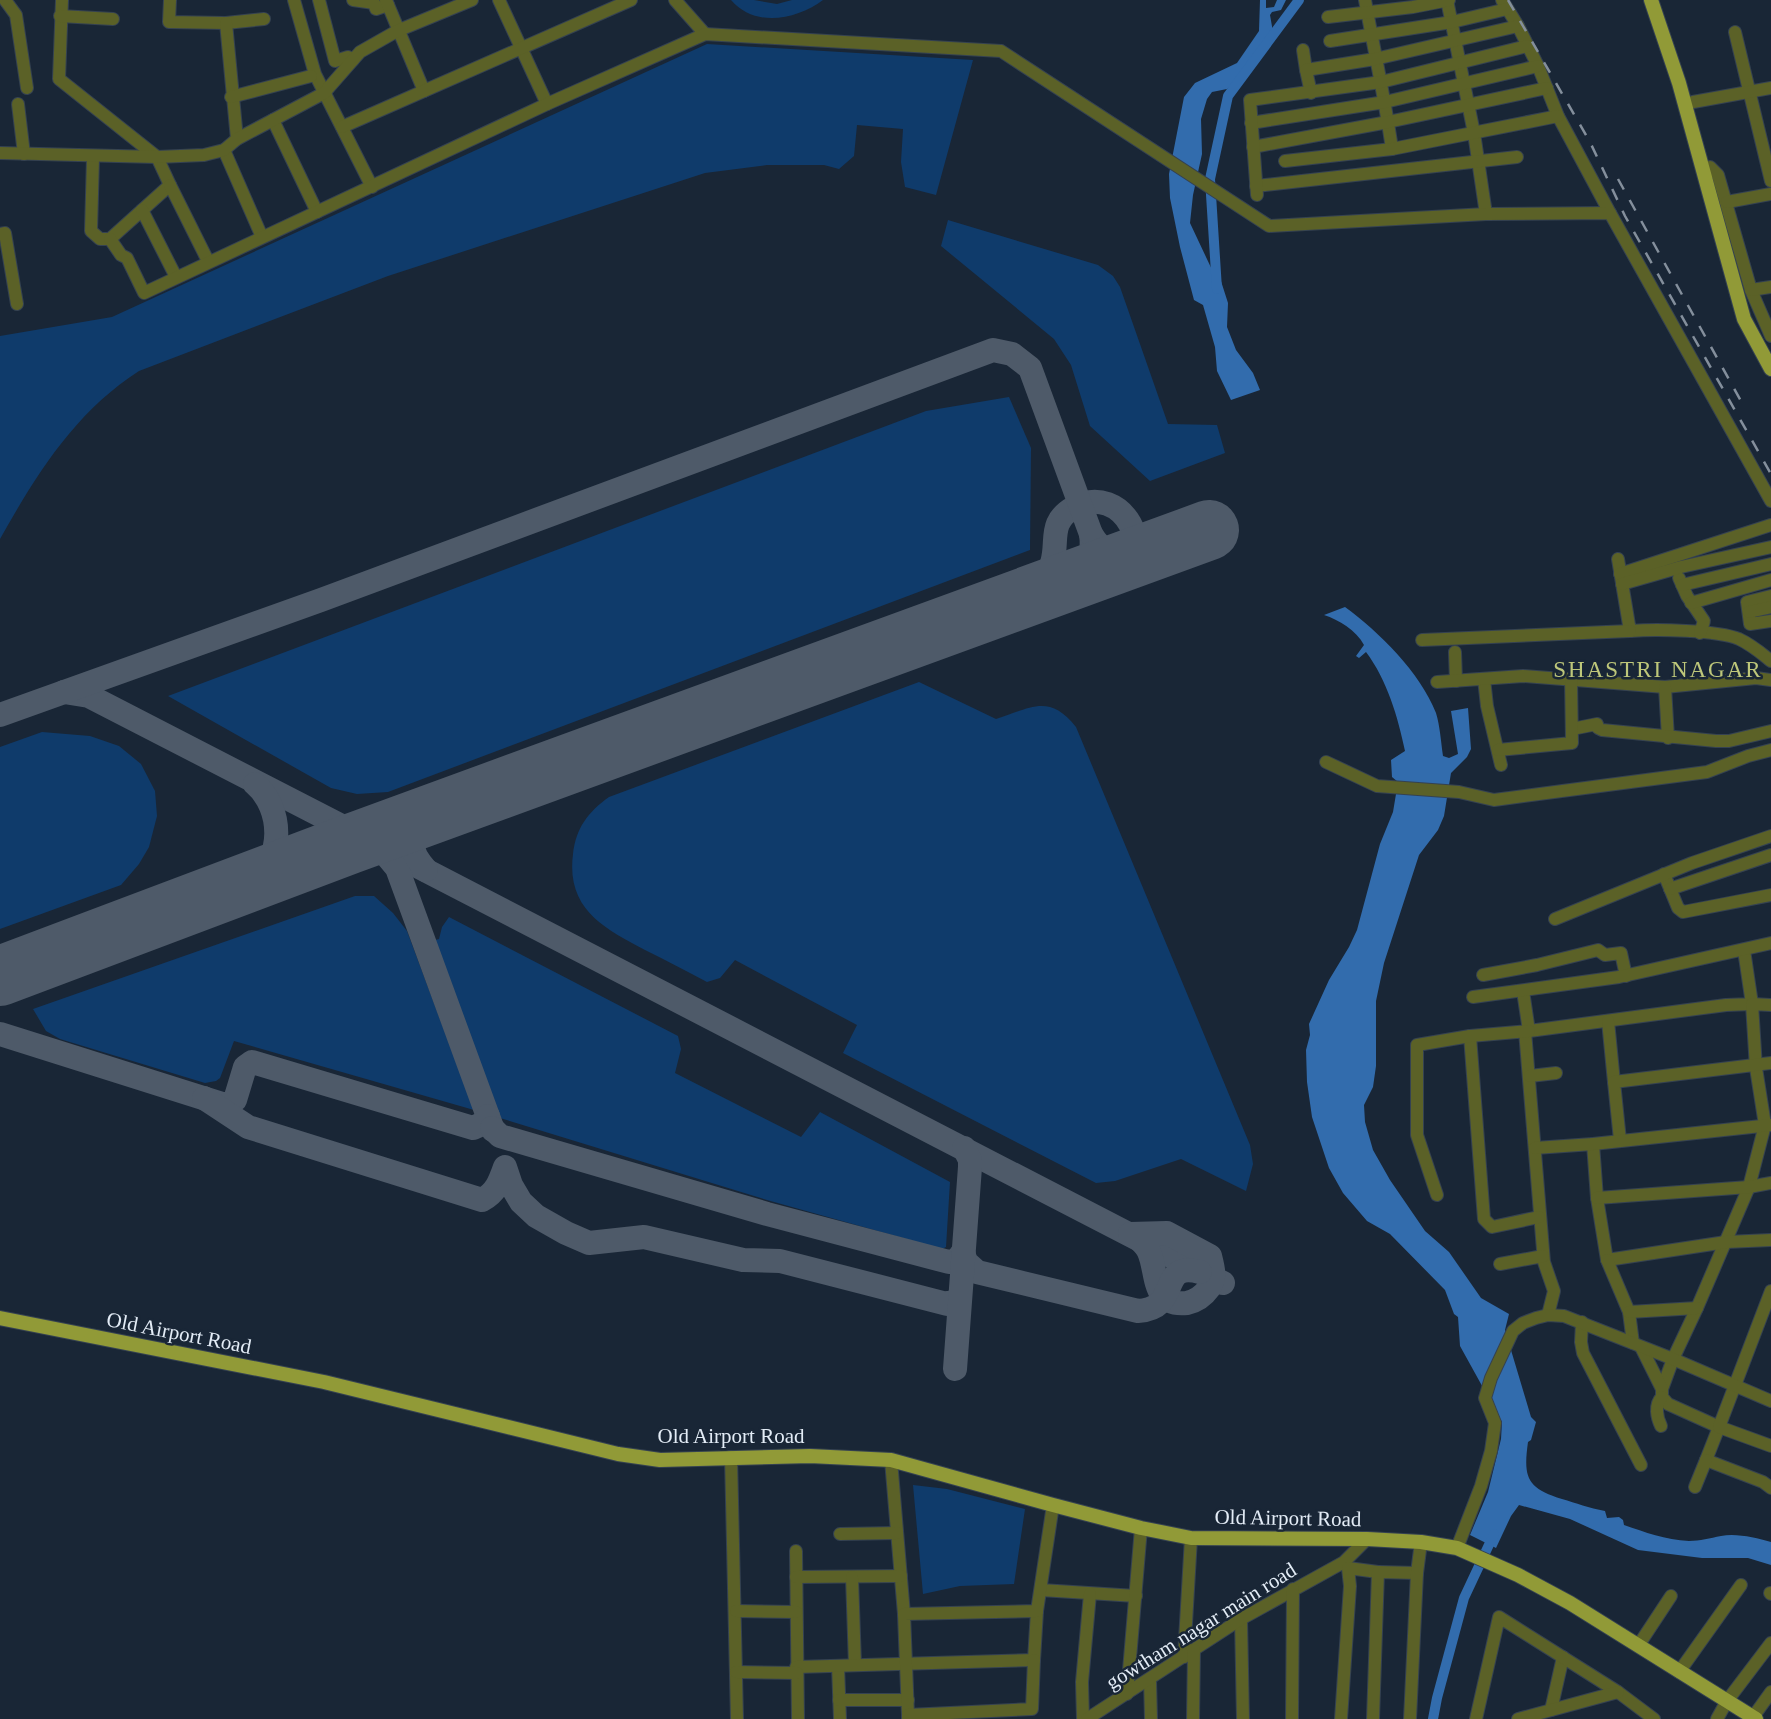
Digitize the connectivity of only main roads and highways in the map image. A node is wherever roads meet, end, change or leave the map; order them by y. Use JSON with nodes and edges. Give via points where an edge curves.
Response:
{"nodes":[{"id":1,"x":1651,"y":0,"type":"edge"},
{"id":2,"x":1658,"y":0,"type":"edge"},
{"id":3,"x":1707,"y":168,"type":"junction"},
{"id":4,"x":1718,"y":196,"type":"junction"},
{"id":5,"x":1771,"y":357,"type":"edge"},
{"id":6,"x":1771,"y":369,"type":"edge"},
{"id":7,"x":0,"y":1318,"type":"edge"},
{"id":8,"x":1754,"y":1718,"type":"edge"}],
"edges":[{"from":1,"to":3,"type":"main road"},
{"from":2,"to":3,"type":"main road","via":[[1677,46]]},
{"from":3,"to":4,"type":"main road"},
{"from":4,"to":5,"type":"main road","via":[[1753,322]]},
{"from":4,"to":6,"type":"main road","via":[[1744,319]]},
{"from":7,"to":8,"type":"main road","name":"Old Airport Road","via":[[324,1382],[618,1454],[660,1460],[810,1456],[891,1460],[1191,1538],[1367,1539],[1461,1549],[1570,1603]]}]}
